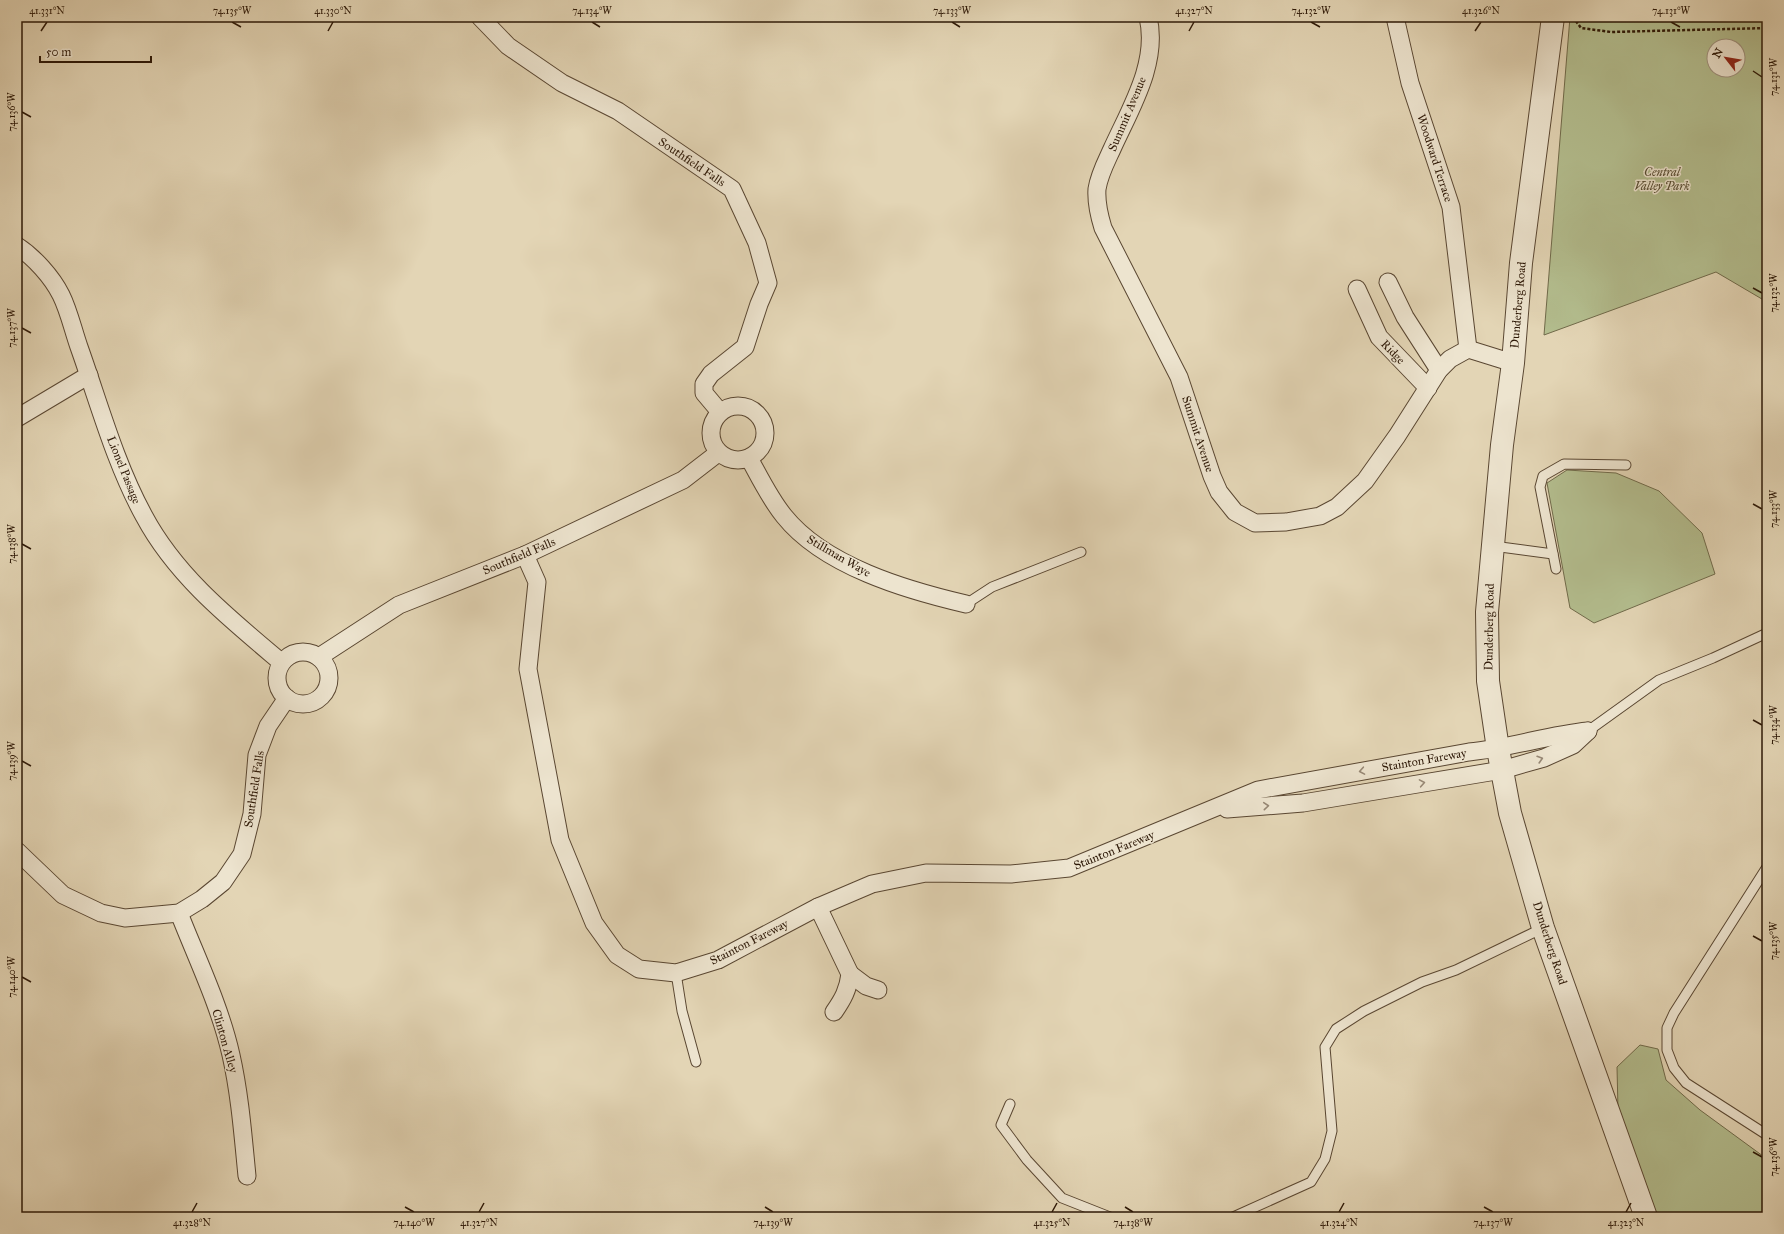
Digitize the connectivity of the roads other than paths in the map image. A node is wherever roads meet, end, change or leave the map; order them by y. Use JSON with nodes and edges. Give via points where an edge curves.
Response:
{"nodes":[{"id":1,"x":480,"y":17,"type":"edge"},
{"id":2,"x":1148,"y":17,"type":"edge"},
{"id":3,"x":1395,"y":17,"type":"edge"},
{"id":4,"x":1553,"y":17,"type":"edge"},
{"id":5,"x":17,"y":246,"type":"edge"},
{"id":6,"x":1388,"y":282,"type":"dead end"},
{"id":7,"x":1357,"y":289,"type":"dead end"},
{"id":8,"x":1468,"y":350,"type":"junction"},
{"id":9,"x":1513,"y":363,"type":"junction"},
{"id":10,"x":1439,"y":370,"type":"junction"},
{"id":11,"x":89,"y":375,"type":"junction"},
{"id":12,"x":1428,"y":388,"type":"junction"},
{"id":13,"x":720,"y":412,"type":"junction"},
{"id":14,"x":17,"y":418,"type":"edge"},
{"id":15,"x":718,"y":452,"type":"junction"},
{"id":16,"x":750,"y":458,"type":"junction"},
{"id":17,"x":1626,"y":465,"type":"dead end"},
{"id":18,"x":1493,"y":546,"type":"junction"},
{"id":19,"x":1081,"y":552,"type":"dead end"},
{"id":20,"x":1553,"y":554,"type":"junction"},
{"id":21,"x":525,"y":555,"type":"junction"},
{"id":22,"x":1556,"y":569,"type":"dead end"},
{"id":23,"x":966,"y":604,"type":"joint"},
{"id":24,"x":1767,"y":633,"type":"edge"},
{"id":25,"x":319,"y":657,"type":"junction"},
{"id":26,"x":281,"y":662,"type":"junction"},
{"id":27,"x":287,"y":698,"type":"junction"},
{"id":28,"x":1588,"y":731,"type":"joint"},
{"id":29,"x":1500,"y":759,"type":"junction"},
{"id":30,"x":1391,"y":766,"type":"junction"},
{"id":31,"x":1298,"y":782,"type":"junction"},
{"id":32,"x":1394,"y":788,"type":"junction"},
{"id":33,"x":1300,"y":803,"type":"junction"},
{"id":34,"x":1213,"y":810,"type":"junction"},
{"id":35,"x":17,"y":851,"type":"edge"},
{"id":36,"x":1767,"y":867,"type":"edge"},
{"id":37,"x":818,"y":907,"type":"junction"},
{"id":38,"x":179,"y":913,"type":"junction"},
{"id":39,"x":1542,"y":928,"type":"junction"},
{"id":40,"x":676,"y":973,"type":"junction"},
{"id":41,"x":850,"y":974,"type":"junction"},
{"id":42,"x":878,"y":990,"type":"dead end"},
{"id":43,"x":834,"y":1012,"type":"dead end"},
{"id":44,"x":696,"y":1062,"type":"dead end"},
{"id":45,"x":1010,"y":1104,"type":"dead end"},
{"id":46,"x":1767,"y":1135,"type":"edge"},
{"id":47,"x":247,"y":1176,"type":"dead end"},
{"id":48,"x":1110,"y":1217,"type":"edge"},
{"id":49,"x":1233,"y":1217,"type":"edge"},
{"id":50,"x":1646,"y":1217,"type":"edge"}],
"edges":[{"from":1,"to":13,"type":"street","name":"Southfield Falls","via":[[514,50],[562,83],[618,111],[732,189],[757,243],[768,283],[745,347],[712,374],[704,384],[704,393]]},
{"from":2,"to":12,"type":"street","name":"Summit Avenue","via":[[1151,27],[1150,58],[1101,173],[1097,188],[1099,215],[1103,228],[1179,377],[1219,492],[1235,512],[1255,523],[1286,522],[1320,516],[1337,507],[1365,481]]},
{"from":3,"to":8,"type":"street","name":"Woodward Terrace","via":[[1410,83],[1450,206]]},
{"from":4,"to":9,"type":"street","name":"Dunderberg Road","via":[[1521,263]]},
{"from":5,"to":11,"type":"street","name":"Lionel Passage","via":[[40,267],[61,296]]},
{"from":6,"to":10,"type":"street","via":[[1405,317]]},
{"from":7,"to":12,"type":"street","name":"Ridge","via":[[1379,337]]},
{"from":8,"to":9,"type":"street"},
{"from":8,"to":10,"type":"street","name":"Summit Avenue","via":[[1450,359]]},
{"from":9,"to":18,"type":"street","name":"Dunderberg Road","via":[[1502,445]]},
{"from":10,"to":12,"type":"street","name":"Summit Avenue"},
{"from":11,"to":14,"type":"street"},
{"from":11,"to":26,"type":"street","name":"Lionel Passage","via":[[116,454],[144,516],[172,559],[223,613]]},
{"from":13,"to":15,"type":"street","via":[[713,420],[710,432],[712,443]]},
{"from":13,"to":16,"type":"street","via":[[730,406],[742,405],[753,409],[761,418],[766,429],[765,441],[759,451]]},
{"from":15,"to":16,"type":"street","via":[[733,460]]},
{"from":15,"to":21,"type":"street","name":"Southfield Falls","via":[[683,480]]},
{"from":16,"to":23,"type":"street","name":"Stillman Waye","via":[[784,517],[819,547],[867,574],[928,595]]},
{"from":17,"to":20,"type":"lane","via":[[1564,464],[1543,476],[1540,487]]},
{"from":18,"to":20,"type":"lane"},
{"from":18,"to":29,"type":"street","name":"Dunderberg Road","via":[[1487,612],[1488,681]]},
{"from":19,"to":23,"type":"lane","via":[[992,587]]},
{"from":20,"to":22,"type":"lane"},
{"from":21,"to":25,"type":"street","name":"Southfield Falls","via":[[399,605]]},
{"from":21,"to":40,"type":"street","name":"Stainton Fareway","via":[[536,582],[528,669],[560,840],[594,922],[618,955],[639,969]]},
{"from":24,"to":28,"type":"lane","via":[[1659,680]]},
{"from":25,"to":26,"type":"street","via":[[310,652],[299,652],[289,655]]},
{"from":25,"to":27,"type":"street","via":[[326,665],[328,674],[328,685],[323,694],[316,700],[306,703],[296,703]]},
{"from":26,"to":27,"type":"street","via":[[277,682],[280,691]]},
{"from":27,"to":38,"type":"street","name":"Southfield Falls","via":[[268,726],[257,755],[252,814],[242,854],[223,882]]},
{"from":28,"to":29,"type":"street","via":[[1573,745],[1544,758]]},
{"from":29,"to":30,"type":"street","name":"Stainton Fareway","via":[[1469,752]]},
{"from":32,"to":29,"type":"street","name":"Stainton Fareway","one_way":true},
{"from":29,"to":39,"type":"street","name":"Dunderberg Road","via":[[1510,813]]},
{"from":30,"to":31,"type":"street","name":"Stainton Fareway","one_way":true},
{"from":30,"to":32,"type":"street"},
{"from":31,"to":33,"type":"street"},
{"from":31,"to":34,"type":"street","name":"Stainton Fareway","via":[[1258,790]]},
{"from":32,"to":33,"type":"street","name":"Stainton Fareway"},
{"from":34,"to":33,"type":"street","name":"Stainton Fareway","one_way":true},
{"from":34,"to":37,"type":"street","name":"Stainton Fareway","via":[[1069,868],[1012,874],[926,873],[872,884]]},
{"from":35,"to":38,"type":"street","name":"Southfield Falls","via":[[63,895],[101,913],[125,918]]},
{"from":36,"to":46,"type":"lane","via":[[1667,1028],[1667,1050],[1674,1068],[1686,1083]]},
{"from":37,"to":40,"type":"street","name":"Stainton Fareway","via":[[718,960]]},
{"from":37,"to":41,"type":"street"},
{"from":38,"to":47,"type":"street","name":"Clinton Alley","via":[[220,1018],[231,1055],[239,1095]]},
{"from":39,"to":49,"type":"lane","via":[[1456,970],[1422,982],[1364,1011],[1336,1029],[1325,1048],[1332,1131],[1325,1158],[1311,1182]]},
{"from":39,"to":50,"type":"street","name":"Dunderberg Road"},
{"from":40,"to":44,"type":"lane","via":[[682,1011]]},
{"from":41,"to":42,"type":"street","via":[[866,986]]},
{"from":41,"to":43,"type":"street","via":[[844,998]]},
{"from":45,"to":48,"type":"lane","via":[[1000,1125],[1027,1160],[1062,1198]]}]}
